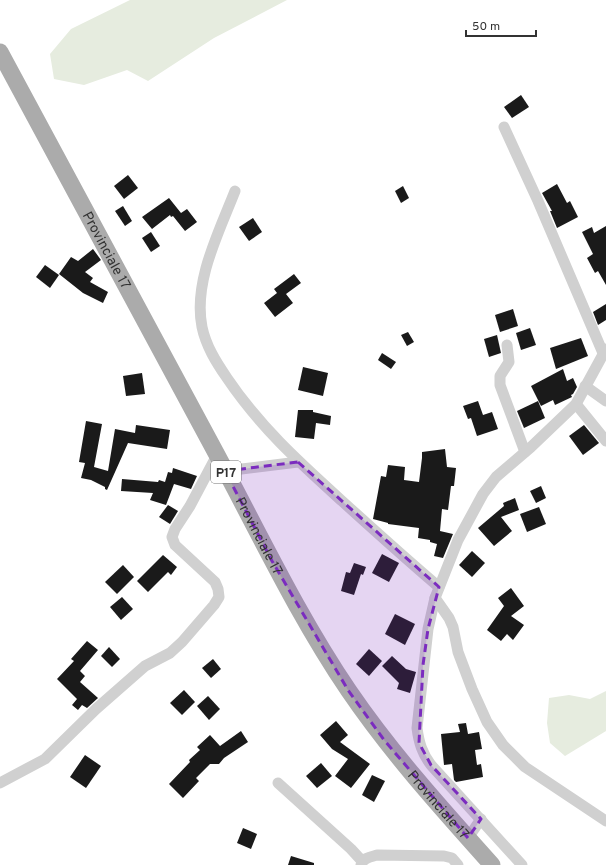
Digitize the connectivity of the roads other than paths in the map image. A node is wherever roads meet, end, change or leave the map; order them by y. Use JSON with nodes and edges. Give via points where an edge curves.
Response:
{"nodes":[{"id":1,"x":0,"y":52,"type":"edge"},
{"id":2,"x":504,"y":127,"type":"dead end"},
{"id":3,"x":235,"y":191,"type":"dead end"},
{"id":4,"x":507,"y":345,"type":"dead end"},
{"id":5,"x":605,"y":351,"type":"edge"},
{"id":6,"x":586,"y":386,"type":"junction"},
{"id":7,"x":606,"y":401,"type":"edge"},
{"id":8,"x":576,"y":404,"type":"junction"},
{"id":9,"x":606,"y":441,"type":"edge"},
{"id":10,"x":524,"y":452,"type":"junction"},
{"id":11,"x":217,"y":455,"type":"junction"},
{"id":12,"x":298,"y":462,"type":"junction"},
{"id":13,"x":225,"y":471,"type":"junction"},
{"id":14,"x":439,"y":587,"type":"junction"},
{"id":15,"x":435,"y":598,"type":"junction"},
{"id":16,"x":0,"y":783,"type":"edge"},
{"id":17,"x":278,"y":783,"type":"dead end"},
{"id":18,"x":481,"y":819,"type":"junction"},
{"id":19,"x":606,"y":821,"type":"edge"},
{"id":20,"x":468,"y":838,"type":"junction"},
{"id":21,"x":361,"y":863,"type":"edge"},
{"id":22,"x":458,"y":865,"type":"edge"},
{"id":23,"x":492,"y":865,"type":"edge"},
{"id":24,"x":522,"y":865,"type":"edge"}],
"edges":[{"from":1,"to":11,"type":"main road","name":"Provinciale 17","number":"P17"},
{"from":2,"to":5,"type":"street"},
{"from":3,"to":12,"type":"street","via":[[206,269],[202,288],[202,326],[210,351],[237,393],[265,428]]},
{"from":4,"to":10,"type":"street","via":[[510,362],[500,376],[500,386]]},
{"from":5,"to":6,"type":"street"},
{"from":6,"to":7,"type":"street"},
{"from":6,"to":8,"type":"street"},
{"from":8,"to":9,"type":"street"},
{"from":8,"to":10,"type":"street"},
{"from":10,"to":14,"type":"street","via":[[483,494],[458,540]]},
{"from":11,"to":13,"type":"main road","name":"Provinciale 17","number":"P17"},
{"from":11,"to":16,"type":"street","via":[[172,537],[174,544],[215,582],[219,597],[214,606],[170,653],[145,666],[45,759]]},
{"from":12,"to":13,"type":"street"},
{"from":12,"to":14,"type":"street"},
{"from":13,"to":20,"type":"main road","name":"Provinciale 17","number":"P17","via":[[300,613],[348,690],[384,740]]},
{"from":14,"to":15,"type":"street"},
{"from":15,"to":18,"type":"street","via":[[423,665],[417,728],[419,743],[423,755],[431,765]]},
{"from":15,"to":19,"type":"street","via":[[453,627],[458,652],[487,722],[503,745],[525,767]]},
{"from":17,"to":21,"type":"street","via":[[352,849]]},
{"from":18,"to":20,"type":"street"},
{"from":18,"to":24,"type":"street"},
{"from":20,"to":23,"type":"main road","name":"Provinciale 17","number":"P17"},
{"from":21,"to":22,"type":"street","via":[[368,857],[377,856],[444,856],[452,858]]}]}
